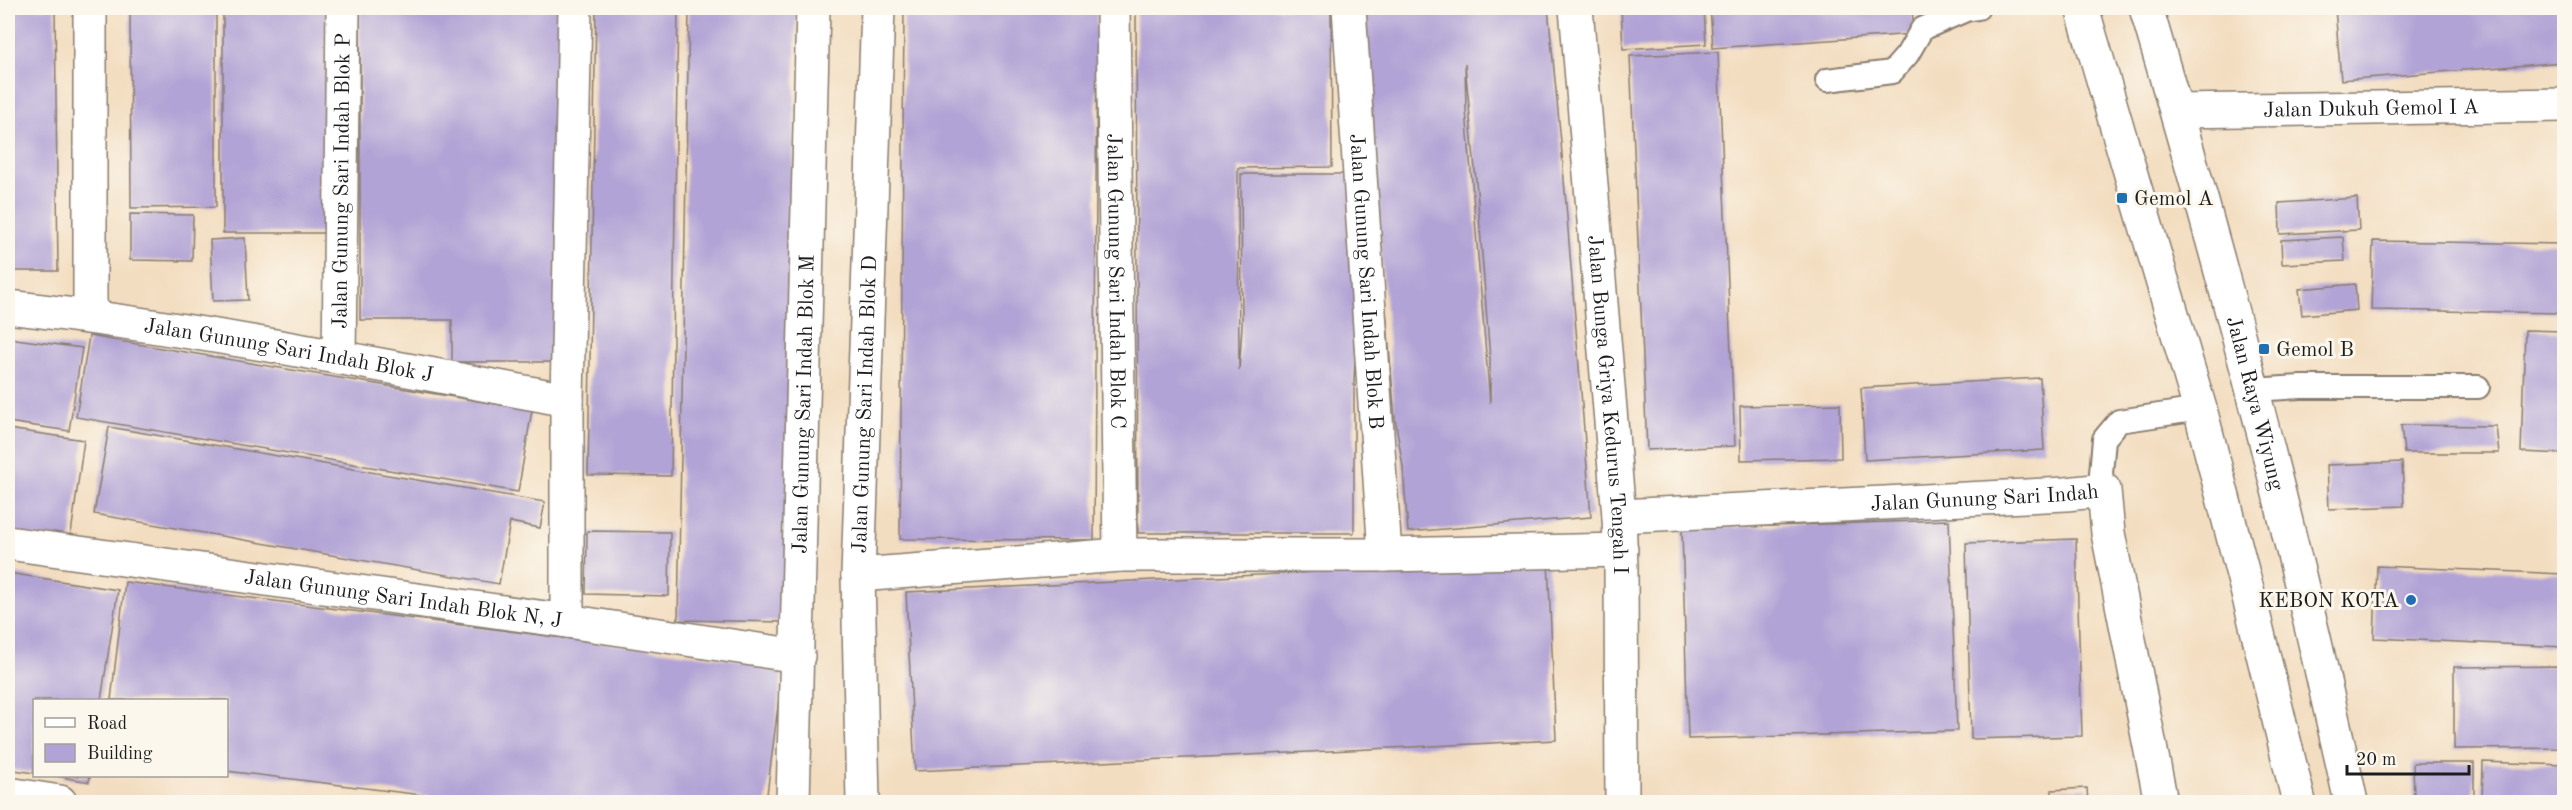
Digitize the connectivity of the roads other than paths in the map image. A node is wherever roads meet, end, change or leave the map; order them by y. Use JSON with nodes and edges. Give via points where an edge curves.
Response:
{"nodes":[{"id":1,"x":90,"y":8,"type":"edge"},
{"id":2,"x":343,"y":8,"type":"edge"},
{"id":3,"x":574,"y":8,"type":"edge"},
{"id":4,"x":813,"y":8,"type":"edge"},
{"id":5,"x":878,"y":8,"type":"edge"},
{"id":6,"x":1113,"y":8,"type":"edge"},
{"id":7,"x":1349,"y":8,"type":"edge"},
{"id":8,"x":1576,"y":8,"type":"edge"},
{"id":9,"x":1978,"y":8,"type":"edge"},
{"id":10,"x":2082,"y":8,"type":"edge"},
{"id":11,"x":2146,"y":8,"type":"edge"},
{"id":12,"x":1827,"y":80,"type":"dead end"},
{"id":13,"x":2565,"y":105,"type":"edge"},
{"id":14,"x":2177,"y":111,"type":"junction"},
{"id":15,"x":8,"y":307,"type":"edge"},
{"id":16,"x":90,"y":316,"type":"junction"},
{"id":17,"x":339,"y":357,"type":"junction"},
{"id":18,"x":2478,"y":387,"type":"dead end"},
{"id":19,"x":2252,"y":390,"type":"junction"},
{"id":20,"x":567,"y":400,"type":"junction"},
{"id":21,"x":2200,"y":409,"type":"junction"},
{"id":22,"x":2104,"y":490,"type":"junction"},
{"id":23,"x":1619,"y":516,"type":"junction"},
{"id":24,"x":8,"y":543,"type":"edge"},
{"id":25,"x":1621,"y":550,"type":"junction"},
{"id":26,"x":1120,"y":555,"type":"junction"},
{"id":27,"x":1385,"y":555,"type":"junction"},
{"id":28,"x":858,"y":575,"type":"junction"},
{"id":29,"x":567,"y":621,"type":"junction"},
{"id":30,"x":798,"y":656,"type":"junction"},
{"id":31,"x":8,"y":794,"type":"edge"},
{"id":32,"x":60,"y":802,"type":"edge"},
{"id":33,"x":793,"y":802,"type":"edge"},
{"id":34,"x":863,"y":802,"type":"edge"},
{"id":35,"x":1622,"y":802,"type":"edge"},
{"id":36,"x":2161,"y":802,"type":"edge"},
{"id":37,"x":2299,"y":802,"type":"edge"},
{"id":38,"x":2351,"y":802,"type":"edge"}],
"edges":[{"from":1,"to":16,"type":"street"},
{"from":2,"to":17,"type":"street","name":"Jalan Gunung Sari Indah Blok P"},
{"from":3,"to":20,"type":"street"},
{"from":4,"to":30,"type":"street","name":"Jalan Gunung Sari Indah Blok M"},
{"from":5,"to":28,"type":"street","name":"Jalan Gunung Sari Indah Blok D"},
{"from":6,"to":26,"type":"street","name":"Jalan Gunung Sari Indah Blok C"},
{"from":7,"to":27,"type":"street","name":"Jalan Gunung Sari Indah Blok B"},
{"from":8,"to":23,"type":"street","name":"Jalan Bunga Griya Kedurus Tengah I"},
{"from":9,"to":12,"type":"lane","via":[[1922,29],[1892,72]]},
{"from":10,"to":21,"type":"street"},
{"from":11,"to":14,"type":"street","name":"Jalan Raya Wiyung"},
{"from":13,"to":14,"type":"street","name":"Jalan Dukuh Gemol I A"},
{"from":14,"to":19,"type":"street","name":"Jalan Raya Wiyung"},
{"from":15,"to":16,"type":"street","name":"Jalan Gunung Sari Indah Blok J"},
{"from":16,"to":17,"type":"street","name":"Jalan Gunung Sari Indah Blok J"},
{"from":17,"to":20,"type":"street","name":"Jalan Gunung Sari Indah Blok J"},
{"from":18,"to":19,"type":"lane"},
{"from":19,"to":38,"type":"street","name":"Jalan Raya Wiyung"},
{"from":20,"to":29,"type":"street"},
{"from":21,"to":22,"type":"lane","via":[[2119,421],[2104,439]]},
{"from":21,"to":37,"type":"street"},
{"from":22,"to":23,"type":"street","name":"Jalan Gunung Sari Indah"},
{"from":22,"to":36,"type":"street","name":"Jalan Gunung Sari Indah","via":[[2108,532]]},
{"from":23,"to":25,"type":"street","name":"Jalan Bunga Griya Kedurus Tengah I"},
{"from":24,"to":29,"type":"street","name":"Jalan Gunung Sari Indah Blok N, J"},
{"from":25,"to":27,"type":"street"},
{"from":25,"to":35,"type":"street","name":"Jalan Bunga Griya Kedurus Tengah I"},
{"from":26,"to":27,"type":"street"},
{"from":26,"to":28,"type":"street"},
{"from":28,"to":34,"type":"street","name":"Jalan Gunung Sari Indah Blok D"},
{"from":29,"to":30,"type":"street","name":"Jalan Gunung Sari Indah Blok N, J"},
{"from":30,"to":33,"type":"street","name":"Jalan Gunung Sari Indah Blok M"},
{"from":31,"to":32,"type":"street"}]}
